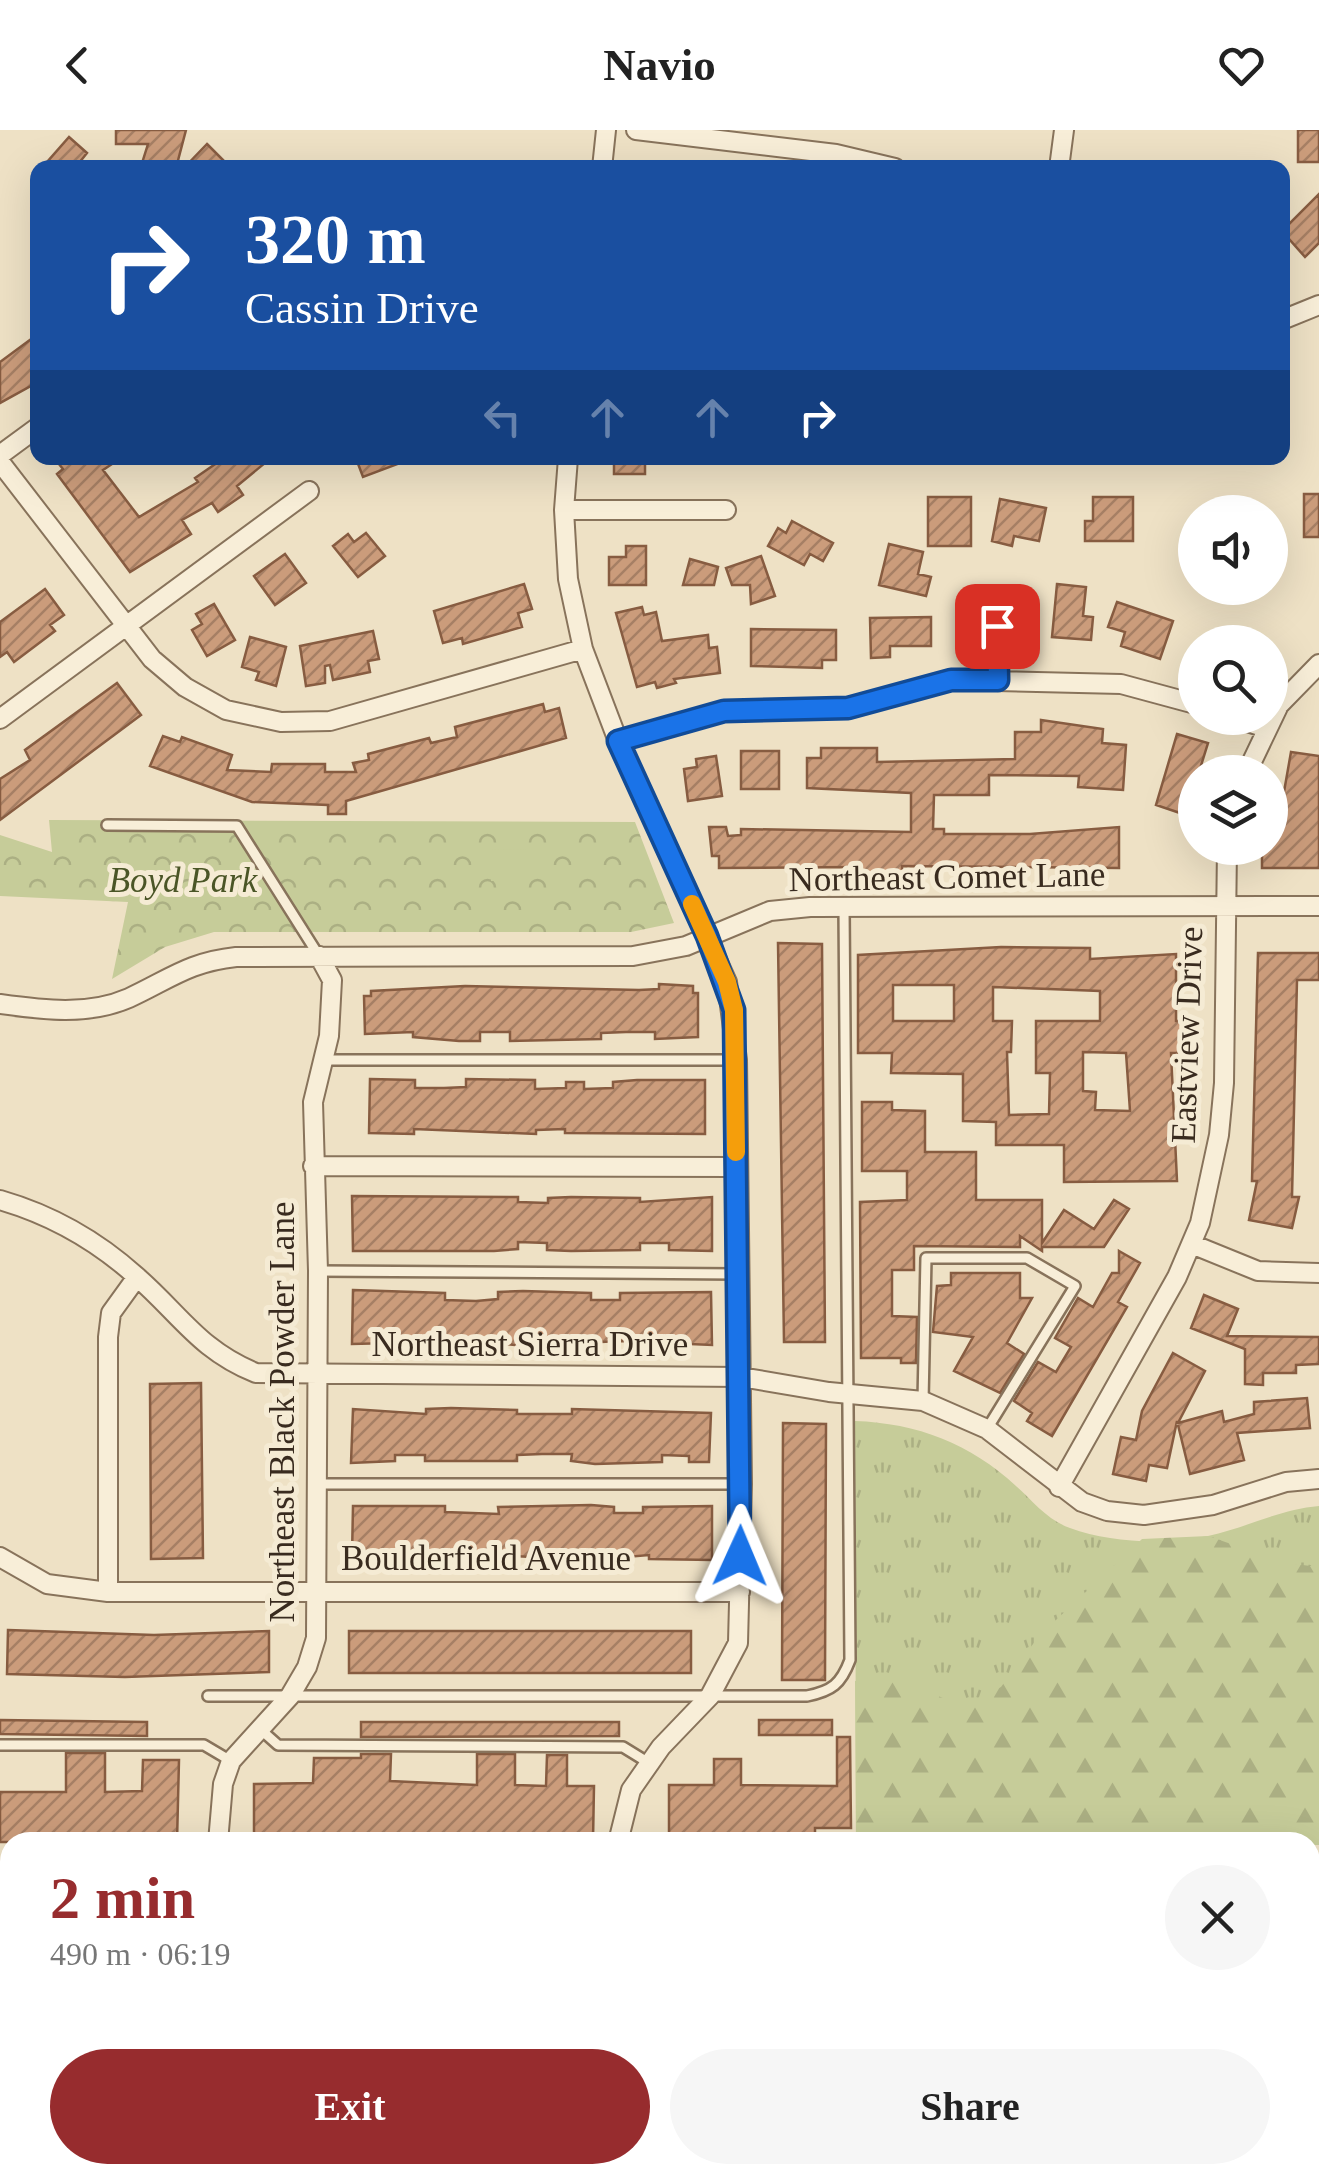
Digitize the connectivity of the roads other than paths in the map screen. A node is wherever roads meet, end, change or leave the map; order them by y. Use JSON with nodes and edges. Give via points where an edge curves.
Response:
{"nodes":[{"id":1,"x":606,"y":130,"type":"edge"},
{"id":2,"x":636,"y":130,"type":"edge"},
{"id":3,"x":1064,"y":130,"type":"edge"},
{"id":4,"x":603,"y":160,"type":"edge"},
{"id":5,"x":861,"y":160,"type":"edge"},
{"id":6,"x":1060,"y":160,"type":"edge"},
{"id":7,"x":1319,"y":305,"type":"edge"},
{"id":8,"x":1290,"y":317,"type":"edge"},
{"id":9,"x":30,"y":434,"type":"edge"},
{"id":10,"x":0,"y":459,"type":"edge"},
{"id":11,"x":567,"y":465,"type":"edge"},
{"id":12,"x":309,"y":491,"type":"dead end"},
{"id":13,"x":564,"y":510,"type":"junction"},
{"id":14,"x":726,"y":510,"type":"dead end"},
{"id":15,"x":997,"y":599,"type":"dead end"},
{"id":16,"x":126,"y":624,"type":"junction"},
{"id":17,"x":583,"y":648,"type":"junction"},
{"id":18,"x":1319,"y":664,"type":"edge"},
{"id":19,"x":998,"y":680,"type":"junction"},
{"id":20,"x":1288,"y":696,"type":"edge"},
{"id":21,"x":1178,"y":699,"type":"edge"},
{"id":22,"x":0,"y":719,"type":"edge"},
{"id":23,"x":618,"y":741,"type":"junction"},
{"id":24,"x":107,"y":825,"type":"dead end"},
{"id":25,"x":1226,"y":865,"type":"edge"},
{"id":26,"x":1319,"y":906,"type":"edge"},
{"id":27,"x":844,"y":907,"type":"junction"},
{"id":28,"x":1224,"y":908,"type":"junction"},
{"id":29,"x":707,"y":936,"type":"junction"},
{"id":30,"x":319,"y":956,"type":"junction"},
{"id":31,"x":0,"y":1004,"type":"edge"},
{"id":32,"x":322,"y":1060,"type":"junction"},
{"id":33,"x":737,"y":1060,"type":"junction"},
{"id":34,"x":313,"y":1166,"type":"junction"},
{"id":35,"x":736,"y":1167,"type":"junction"},
{"id":36,"x":0,"y":1200,"type":"edge"},
{"id":37,"x":1194,"y":1245,"type":"junction"},
{"id":38,"x":318,"y":1271,"type":"junction"},
{"id":39,"x":1319,"y":1273,"type":"edge"},
{"id":40,"x":737,"y":1274,"type":"junction"},
{"id":41,"x":137,"y":1276,"type":"junction"},
{"id":42,"x":318,"y":1376,"type":"junction"},
{"id":43,"x":741,"y":1377,"type":"junction"},
{"id":44,"x":850,"y":1395,"type":"junction"},
{"id":45,"x":923,"y":1400,"type":"junction"},
{"id":46,"x":987,"y":1429,"type":"junction"},
{"id":47,"x":1319,"y":1479,"type":"edge"},
{"id":48,"x":318,"y":1484,"type":"junction"},
{"id":49,"x":742,"y":1484,"type":"junction"},
{"id":50,"x":1059,"y":1487,"type":"junction"},
{"id":51,"x":0,"y":1557,"type":"edge"},
{"id":52,"x":319,"y":1590,"type":"junction"},
{"id":53,"x":108,"y":1592,"type":"junction"},
{"id":54,"x":740,"y":1592,"type":"junction"},
{"id":55,"x":208,"y":1696,"type":"dead end"},
{"id":56,"x":290,"y":1696,"type":"junction"},
{"id":57,"x":710,"y":1696,"type":"junction"},
{"id":58,"x":258,"y":1728,"type":"junction"},
{"id":59,"x":0,"y":1745,"type":"edge"},
{"id":60,"x":232,"y":1761,"type":"junction"},
{"id":61,"x":650,"y":1764,"type":"junction"},
{"id":62,"x":219,"y":1832,"type":"edge"},
{"id":63,"x":620,"y":1832,"type":"edge"}],
"edges":[{"from":1,"to":4,"type":"street"},
{"from":2,"to":5,"type":"street"},
{"from":3,"to":6,"type":"street"},
{"from":7,"to":8,"type":"street"},
{"from":9,"to":10,"type":"street"},
{"from":10,"to":16,"type":"street"},
{"from":11,"to":13,"type":"street"},
{"from":12,"to":16,"type":"street"},
{"from":13,"to":14,"type":"street"},
{"from":13,"to":17,"type":"street","via":[[568,579]]},
{"from":15,"to":19,"type":"street"},
{"from":16,"to":17,"type":"street","via":[[185,687],[226,710],[281,722],[330,721]]},
{"from":16,"to":22,"type":"street"},
{"from":17,"to":23,"type":"street"},
{"from":18,"to":20,"type":"street"},
{"from":19,"to":21,"type":"street","via":[[1120,684]]},
{"from":19,"to":23,"type":"street","via":[[951,680],[848,708],[724,711]]},
{"from":23,"to":29,"type":"street"},
{"from":24,"to":30,"type":"lane","via":[[236,826]]},
{"from":25,"to":28,"type":"street","name":"Eastview Drive"},
{"from":26,"to":28,"type":"street","name":"Northeast Comet Lane"},
{"from":27,"to":28,"type":"street","name":"Northeast Comet Lane"},
{"from":27,"to":29,"type":"street","name":"Northeast Comet Lane","via":[[770,911]]},
{"from":27,"to":44,"type":"lane","via":[[844,1368]]},
{"from":28,"to":37,"type":"street","name":"Eastview Drive","via":[[1224,1083],[1214,1166]]},
{"from":29,"to":30,"type":"street","name":"Northeast Comet Lane","via":[[632,956]]},
{"from":29,"to":33,"type":"street","via":[[734,1010]]},
{"from":30,"to":31,"type":"street","name":"Northeast Comet Lane","via":[[202,960],[100,1007]]},
{"from":30,"to":32,"type":"street","name":"Northeast Black Powder Lane","via":[[332,980]]},
{"from":32,"to":33,"type":"lane"},
{"from":32,"to":34,"type":"street","name":"Northeast Black Powder Lane","via":[[313,1102]]},
{"from":33,"to":35,"type":"street"},
{"from":34,"to":35,"type":"street"},
{"from":34,"to":38,"type":"street","name":"Northeast Black Powder Lane"},
{"from":35,"to":40,"type":"street"},
{"from":36,"to":41,"type":"street","name":"Northeast Sierra Drive","via":[[64,1224]]},
{"from":37,"to":39,"type":"street","via":[[1258,1271]]},
{"from":37,"to":50,"type":"street","name":"Eastview Drive"},
{"from":38,"to":40,"type":"lane"},
{"from":38,"to":42,"type":"street","name":"Northeast Black Powder Lane"},
{"from":40,"to":43,"type":"street"},
{"from":41,"to":42,"type":"street","name":"Northeast Sierra Drive","via":[[225,1360],[256,1372]]},
{"from":41,"to":53,"type":"street","via":[[111,1314]]},
{"from":42,"to":43,"type":"street","name":"Northeast Sierra Drive"},
{"from":42,"to":48,"type":"street","name":"Northeast Black Powder Lane"},
{"from":43,"to":44,"type":"street","name":"Northeast Sierra Drive"},
{"from":43,"to":49,"type":"street"},
{"from":44,"to":45,"type":"street","name":"Northeast Sierra Drive"},
{"from":44,"to":57,"type":"lane","via":[[850,1660],[843,1678],[830,1691],[807,1696]]},
{"from":45,"to":46,"type":"street","name":"Northeast Sierra Drive"},
{"from":45,"to":46,"type":"lane","via":[[926,1258],[1027,1258],[1074,1286]]},
{"from":46,"to":50,"type":"street","name":"Northeast Sierra Drive"},
{"from":47,"to":50,"type":"street","name":"Northeast Sierra Drive","via":[[1144,1515],[1107,1511]]},
{"from":48,"to":49,"type":"lane"},
{"from":48,"to":52,"type":"street","name":"Northeast Black Powder Lane"},
{"from":49,"to":54,"type":"street"},
{"from":51,"to":53,"type":"street","name":"Boulderfield Avenue","via":[[47,1584]]},
{"from":52,"to":53,"type":"street","name":"Boulderfield Avenue"},
{"from":52,"to":54,"type":"street","name":"Boulderfield Avenue"},
{"from":52,"to":56,"type":"street","name":"Northeast Black Powder Lane","via":[[316,1638]]},
{"from":54,"to":57,"type":"street","via":[[738,1643]]},
{"from":55,"to":56,"type":"lane"},
{"from":56,"to":57,"type":"lane"},
{"from":56,"to":58,"type":"street","name":"Northeast Black Powder Lane"},
{"from":57,"to":61,"type":"street"},
{"from":58,"to":60,"type":"street","name":"Northeast Black Powder Lane"},
{"from":58,"to":61,"type":"lane","via":[[278,1745],[622,1747]]},
{"from":59,"to":60,"type":"lane","via":[[204,1745]]},
{"from":60,"to":62,"type":"street","name":"Northeast Black Powder Lane"},
{"from":61,"to":63,"type":"street","via":[[631,1790]]}]}
